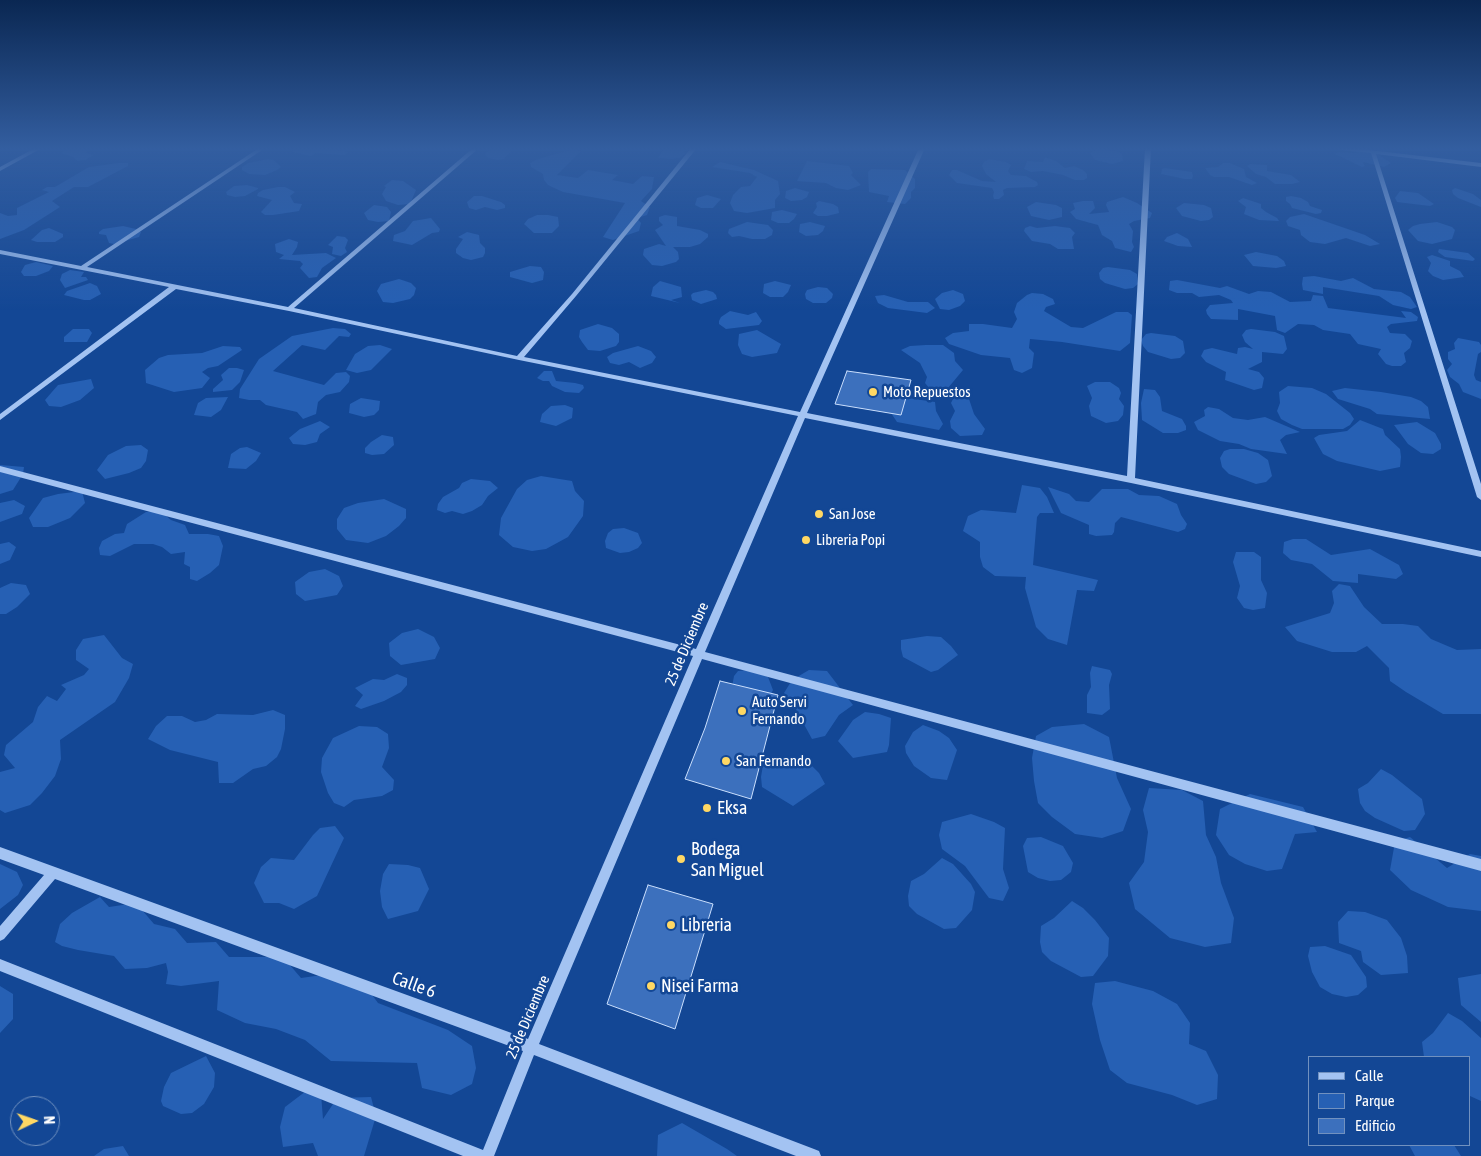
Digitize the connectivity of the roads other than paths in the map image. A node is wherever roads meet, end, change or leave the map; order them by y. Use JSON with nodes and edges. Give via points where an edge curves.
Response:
{"nodes":[{"id":1,"x":181,"y":202,"type":"edge"},
{"id":2,"x":413,"y":202,"type":"edge"},
{"id":3,"x":650,"y":202,"type":"edge"},
{"id":4,"x":898,"y":202,"type":"edge"},
{"id":5,"x":1145,"y":202,"type":"edge"},
{"id":6,"x":1389,"y":202,"type":"edge"},
{"id":7,"x":0,"y":252,"type":"edge"},
{"id":8,"x":82,"y":268,"type":"junction"},
{"id":9,"x":175,"y":286,"type":"junction"},
{"id":10,"x":288,"y":309,"type":"junction"},
{"id":11,"x":519,"y":358,"type":"junction"},
{"id":12,"x":803,"y":414,"type":"junction"},
{"id":13,"x":0,"y":418,"type":"edge"},
{"id":14,"x":0,"y":469,"type":"edge"},
{"id":15,"x":1130,"y":480,"type":"junction"},
{"id":16,"x":1481,"y":497,"type":"edge"},
{"id":17,"x":1481,"y":554,"type":"edge"},
{"id":18,"x":699,"y":654,"type":"junction"},
{"id":19,"x":0,"y":853,"type":"edge"},
{"id":20,"x":1481,"y":865,"type":"edge"},
{"id":21,"x":53,"y":873,"type":"junction"},
{"id":22,"x":0,"y":935,"type":"edge"},
{"id":23,"x":0,"y":965,"type":"edge"},
{"id":24,"x":531,"y":1047,"type":"junction"},
{"id":25,"x":480,"y":1156,"type":"edge"},
{"id":26,"x":487,"y":1156,"type":"edge"},
{"id":27,"x":814,"y":1156,"type":"edge"}],
"edges":[{"from":1,"to":8,"type":"street"},
{"from":2,"to":10,"type":"street"},
{"from":3,"to":11,"type":"street"},
{"from":4,"to":12,"type":"street","name":"25 de Diciembre"},
{"from":5,"to":15,"type":"street"},
{"from":6,"to":16,"type":"street"},
{"from":7,"to":8,"type":"street"},
{"from":8,"to":9,"type":"street"},
{"from":9,"to":10,"type":"street"},
{"from":9,"to":13,"type":"street"},
{"from":10,"to":11,"type":"street"},
{"from":11,"to":12,"type":"street"},
{"from":12,"to":15,"type":"street"},
{"from":12,"to":18,"type":"street","name":"25 de Diciembre"},
{"from":14,"to":18,"type":"street"},
{"from":15,"to":17,"type":"street"},
{"from":18,"to":20,"type":"street"},
{"from":18,"to":24,"type":"street","name":"25 de Diciembre"},
{"from":19,"to":21,"type":"street","name":"Calle 6"},
{"from":21,"to":22,"type":"street"},
{"from":21,"to":24,"type":"street","name":"Calle 6"},
{"from":23,"to":25,"type":"street"},
{"from":24,"to":26,"type":"street","name":"25 de Diciembre"},
{"from":24,"to":27,"type":"street","name":"Calle 6"}]}
